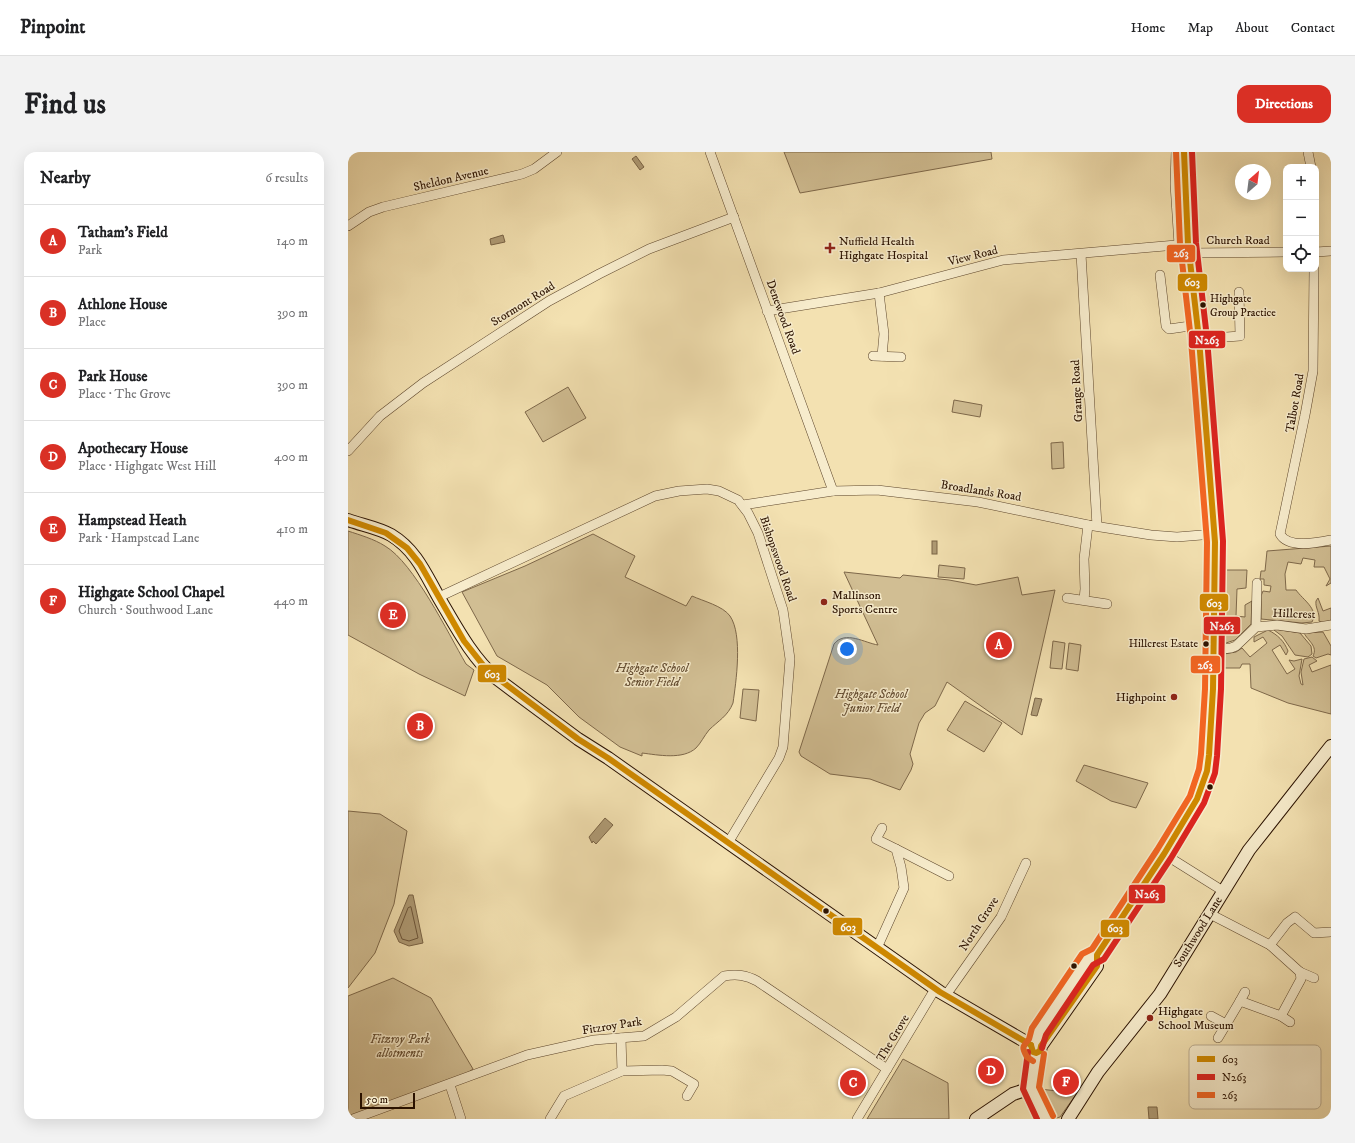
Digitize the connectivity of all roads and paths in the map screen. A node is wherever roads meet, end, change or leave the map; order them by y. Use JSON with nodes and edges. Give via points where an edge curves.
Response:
{"nodes":[{"id":1,"x":557,"y":152,"type":"edge"},
{"id":2,"x":710,"y":152,"type":"edge"},
{"id":3,"x":1176,"y":152,"type":"edge"},
{"id":4,"x":1184,"y":152,"type":"edge"},
{"id":5,"x":1308,"y":152,"type":"edge"},
{"id":6,"x":1310,"y":164,"type":"edge"},
{"id":7,"x":734,"y":217,"type":"junction"},
{"id":8,"x":348,"y":226,"type":"edge"},
{"id":9,"x":1186,"y":247,"type":"junction"},
{"id":10,"x":1331,"y":251,"type":"edge"},
{"id":11,"x":1283,"y":252,"type":"edge"},
{"id":12,"x":1319,"y":252,"type":"edge"},
{"id":13,"x":1081,"y":254,"type":"junction"},
{"id":14,"x":1314,"y":272,"type":"edge"},
{"id":15,"x":1160,"y":275,"type":"dead end"},
{"id":16,"x":1239,"y":292,"type":"dead end"},
{"id":17,"x":879,"y":293,"type":"junction"},
{"id":18,"x":767,"y":311,"type":"junction"},
{"id":19,"x":1197,"y":325,"type":"junction"},
{"id":20,"x":1199,"y":340,"type":"junction"},
{"id":21,"x":901,"y":357,"type":"dead end"},
{"id":22,"x":348,"y":451,"type":"edge"},
{"id":23,"x":833,"y":491,"type":"junction"},
{"id":24,"x":743,"y":504,"type":"junction"},
{"id":25,"x":348,"y":520,"type":"edge"},
{"id":26,"x":1092,"y":526,"type":"junction"},
{"id":27,"x":1214,"y":534,"type":"junction"},
{"id":28,"x":1331,"y":540,"type":"edge"},
{"id":29,"x":1257,"y":583,"type":"dead end"},
{"id":30,"x":439,"y":598,"type":"junction"},
{"id":31,"x":1067,"y":598,"type":"dead end"},
{"id":32,"x":1084,"y":600,"type":"junction"},
{"id":33,"x":1107,"y":604,"type":"dead end"},
{"id":34,"x":1331,"y":625,"type":"edge"},
{"id":35,"x":1256,"y":627,"type":"junction"},
{"id":36,"x":1214,"y":650,"type":"junction"},
{"id":37,"x":1331,"y":746,"type":"edge"},
{"id":38,"x":882,"y":828,"type":"dead end"},
{"id":39,"x":728,"y":843,"type":"junction"},
{"id":40,"x":896,"y":849,"type":"junction"},
{"id":41,"x":1164,"y":854,"type":"junction"},
{"id":42,"x":1026,"y":863,"type":"dead end"},
{"id":43,"x":949,"y":876,"type":"dead end"},
{"id":44,"x":1223,"y":891,"type":"junction"},
{"id":45,"x":1210,"y":914,"type":"junction"},
{"id":46,"x":1331,"y":932,"type":"edge"},
{"id":47,"x":1270,"y":945,"type":"junction"},
{"id":48,"x":877,"y":948,"type":"junction"},
{"id":49,"x":1300,"y":972,"type":"junction"},
{"id":50,"x":1314,"y":978,"type":"dead end"},
{"id":51,"x":935,"y":989,"type":"junction"},
{"id":52,"x":1245,"y":992,"type":"dead end"},
{"id":53,"x":946,"y":996,"type":"junction"},
{"id":54,"x":1240,"y":1001,"type":"junction"},
{"id":55,"x":1211,"y":1016,"type":"dead end"},
{"id":56,"x":1281,"y":1016,"type":"junction"},
{"id":57,"x":1290,"y":1022,"type":"dead end"},
{"id":58,"x":1226,"y":1024,"type":"junction"},
{"id":59,"x":621,"y":1038,"type":"junction"},
{"id":60,"x":1218,"y":1038,"type":"dead end"},
{"id":61,"x":1036,"y":1047,"type":"junction"},
{"id":62,"x":887,"y":1069,"type":"junction"},
{"id":63,"x":622,"y":1071,"type":"junction"},
{"id":64,"x":450,"y":1085,"type":"junction"},
{"id":65,"x":1031,"y":1088,"type":"junction"},
{"id":66,"x":687,"y":1096,"type":"dead end"},
{"id":67,"x":353,"y":1119,"type":"edge"},
{"id":68,"x":461,"y":1119,"type":"edge"},
{"id":69,"x":550,"y":1119,"type":"edge"},
{"id":70,"x":857,"y":1119,"type":"edge"},
{"id":71,"x":976,"y":1119,"type":"edge"},
{"id":72,"x":1046,"y":1119,"type":"edge"},
{"id":73,"x":1068,"y":1119,"type":"edge"}],
"edges":[{"from":1,"to":8,"type":"street","name":"Sheldon Avenue","via":[[534,169],[522,174],[383,207],[369,212]]},
{"from":2,"to":7,"type":"street","name":"Denewood Road"},
{"from":3,"to":9,"type":"street","via":[[1175,184]]},
{"from":4,"to":9,"type":"main road"},
{"from":5,"to":6,"type":"street"},
{"from":7,"to":18,"type":"street","name":"Denewood Road"},
{"from":7,"to":22,"type":"street","name":"Stormont Road","via":[[649,249],[549,301],[423,383],[380,416]]},
{"from":9,"to":11,"type":"street","name":"Church Road"},
{"from":9,"to":13,"type":"street","name":"View Road"},
{"from":9,"to":19,"type":"main road"},
{"from":10,"to":12,"type":"street"},
{"from":13,"to":17,"type":"street","name":"View Road","via":[[1003,260]]},
{"from":13,"to":26,"type":"street","name":"Grange Road"},
{"from":14,"to":28,"type":"street","name":"Talbot Road","via":[[1313,371],[1306,416],[1280,534],[1282,538],[1291,542],[1315,543]]},
{"from":15,"to":19,"type":"street","via":[[1166,326],[1169,329]]},
{"from":16,"to":20,"type":"street","via":[[1240,336]]},
{"from":17,"to":18,"type":"street","name":"View Road"},
{"from":17,"to":21,"type":"street","via":[[884,334],[877,356]]},
{"from":18,"to":23,"type":"street","name":"Denewood Road"},
{"from":19,"to":20,"type":"main road"},
{"from":20,"to":27,"type":"main road"},
{"from":23,"to":24,"type":"street","name":"Broadlands Road"},
{"from":23,"to":26,"type":"street","name":"Broadlands Road","via":[[877,490],[953,498]]},
{"from":24,"to":30,"type":"street","via":[[730,495],[707,489],[655,496]]},
{"from":24,"to":39,"type":"street","name":"Bishopswood Road","via":[[758,533],[780,598],[789,643],[790,670],[782,751]]},
{"from":25,"to":30,"type":"main road","via":[[391,535],[404,545],[418,560]]},
{"from":26,"to":27,"type":"street","name":"Broadlands Road","via":[[1177,537]]},
{"from":26,"to":32,"type":"street","name":"Grange Road","via":[[1084,559]]},
{"from":27,"to":36,"type":"main road"},
{"from":29,"to":35,"type":"street","name":"Hillcrest"},
{"from":30,"to":39,"type":"main road","via":[[472,650],[491,674],[578,739]]},
{"from":31,"to":32,"type":"street"},
{"from":32,"to":33,"type":"street"},
{"from":34,"to":35,"type":"street","name":"Hillcrest","via":[[1311,629],[1277,625]]},
{"from":35,"to":36,"type":"street","name":"Hillcrest","via":[[1236,646]]},
{"from":36,"to":41,"type":"main road","via":[[1207,771],[1197,799]]},
{"from":37,"to":44,"type":"main road","name":"Southwood Lane","via":[[1270,822]]},
{"from":38,"to":40,"type":"street","via":[[876,839]]},
{"from":39,"to":48,"type":"main road"},
{"from":40,"to":43,"type":"street"},
{"from":40,"to":48,"type":"street","via":[[904,888]]},
{"from":41,"to":44,"type":"street"},
{"from":41,"to":61,"type":"main road","via":[[1097,955],[1088,959],[1039,1032]]},
{"from":42,"to":53,"type":"street","name":"North Grove","via":[[1001,917]]},
{"from":44,"to":45,"type":"main road","name":"Southwood Lane"},
{"from":45,"to":47,"type":"street"},
{"from":45,"to":73,"type":"main road","name":"Southwood Lane","via":[[1160,994],[1098,1072]]},
{"from":46,"to":47,"type":"street","via":[[1314,933],[1295,917]]},
{"from":47,"to":49,"type":"street"},
{"from":48,"to":51,"type":"main road"},
{"from":49,"to":50,"type":"street"},
{"from":49,"to":56,"type":"street","via":[[1301,979]]},
{"from":51,"to":53,"type":"main road"},
{"from":51,"to":62,"type":"street","name":"The Grove"},
{"from":52,"to":54,"type":"street"},
{"from":53,"to":61,"type":"main road"},
{"from":54,"to":56,"type":"street"},
{"from":54,"to":58,"type":"street"},
{"from":55,"to":58,"type":"street"},
{"from":56,"to":57,"type":"street"},
{"from":58,"to":60,"type":"street"},
{"from":59,"to":62,"type":"street","name":"Fitzroy Park","via":[[644,1036],[676,1017],[724,976],[742,975],[757,981]]},
{"from":59,"to":63,"type":"street"},
{"from":59,"to":64,"type":"street","name":"Fitzroy Park","via":[[594,1040],[527,1055]]},
{"from":61,"to":65,"type":"main road"},
{"from":62,"to":70,"type":"street","name":"The Grove"},
{"from":63,"to":66,"type":"street","via":[[672,1071],[694,1084]]},
{"from":63,"to":69,"type":"street","via":[[564,1096]]},
{"from":64,"to":67,"type":"street","name":"Fitzroy Park"},
{"from":64,"to":68,"type":"street"},
{"from":65,"to":71,"type":"main road","via":[[1013,1094]]},
{"from":65,"to":72,"type":"main road"}]}
